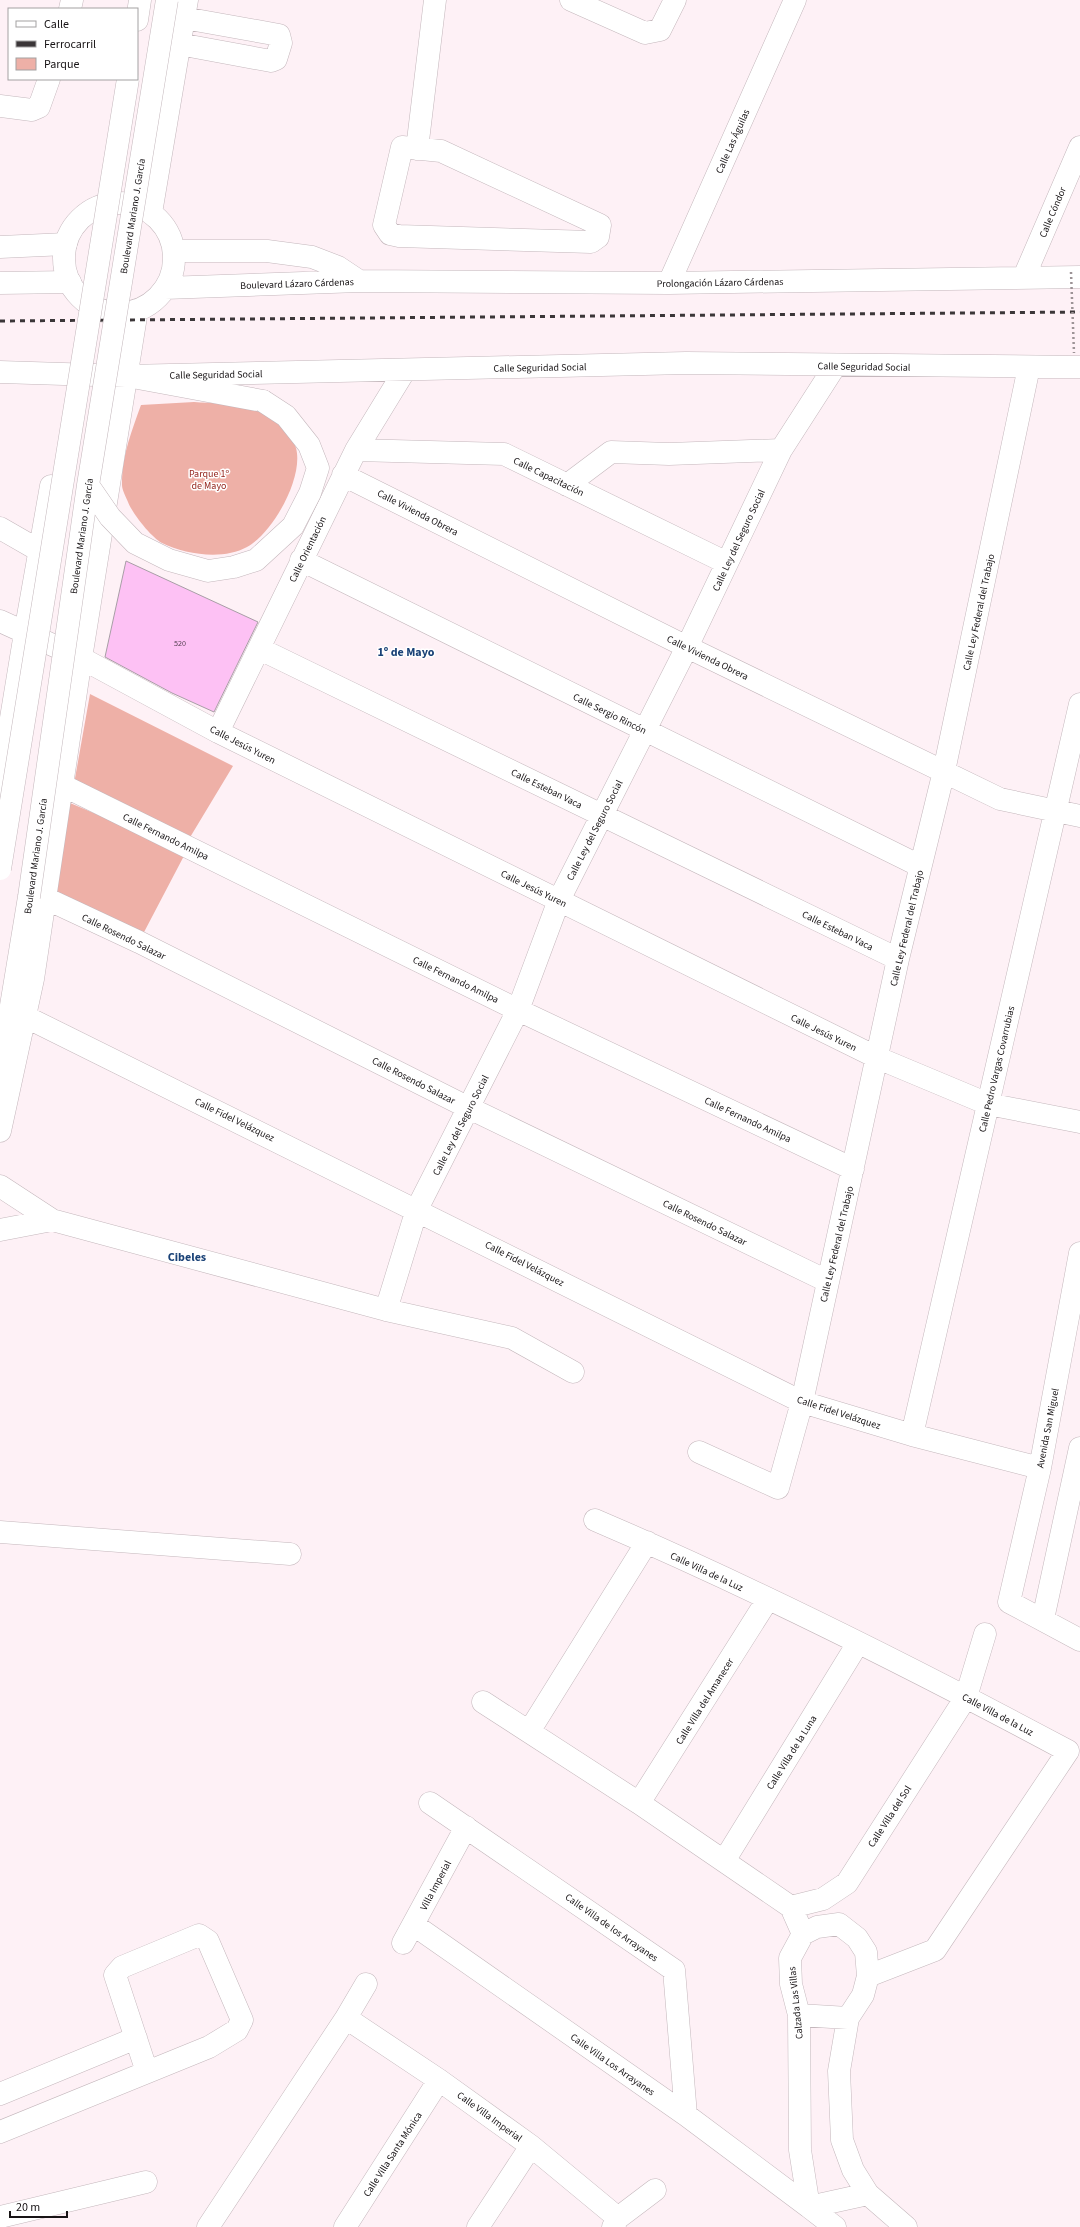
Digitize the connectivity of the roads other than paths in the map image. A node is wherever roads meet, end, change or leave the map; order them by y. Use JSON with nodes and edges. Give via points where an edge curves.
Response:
{"nodes":[{"id":1,"x":140,"y":0,"type":"edge"},
{"id":2,"x":167,"y":0,"type":"edge"},
{"id":3,"x":435,"y":0,"type":"edge"},
{"id":4,"x":571,"y":0,"type":"edge"},
{"id":5,"x":795,"y":0,"type":"edge"},
{"id":6,"x":674,"y":2,"type":"edge"},
{"id":7,"x":185,"y":9,"type":"edge"},
{"id":8,"x":138,"y":13,"type":"edge"},
{"id":9,"x":179,"y":44,"type":"junction"},
{"id":10,"x":49,"y":80,"type":"edge"},
{"id":11,"x":118,"y":80,"type":"edge"},
{"id":12,"x":128,"y":80,"type":"edge"},
{"id":13,"x":0,"y":106,"type":"edge"},
{"id":14,"x":110,"y":137,"type":"junction"},
{"id":15,"x":163,"y":143,"type":"junction"},
{"id":16,"x":1080,"y":147,"type":"edge"},
{"id":17,"x":417,"y":149,"type":"junction"},
{"id":18,"x":99,"y":206,"type":"junction"},
{"id":19,"x":151,"y":213,"type":"junction"},
{"id":20,"x":66,"y":244,"type":"junction"},
{"id":21,"x":0,"y":247,"type":"edge"},
{"id":22,"x":174,"y":251,"type":"junction"},
{"id":23,"x":1076,"y":275,"type":"edge"},
{"id":24,"x":1024,"y":277,"type":"junction"},
{"id":25,"x":359,"y":281,"type":"junction"},
{"id":26,"x":70,"y":282,"type":"junction"},
{"id":27,"x":0,"y":283,"type":"edge"},
{"id":28,"x":669,"y":283,"type":"junction"},
{"id":29,"x":165,"y":288,"type":"junction"},
{"id":30,"x":85,"y":300,"type":"junction"},
{"id":31,"x":137,"y":310,"type":"junction"},
{"id":32,"x":1077,"y":360,"type":"edge"},
{"id":33,"x":835,"y":366,"type":"junction"},
{"id":34,"x":1030,"y":367,"type":"junction"},
{"id":35,"x":405,"y":370,"type":"junction"},
{"id":36,"x":0,"y":372,"type":"edge"},
{"id":37,"x":70,"y":373,"type":"junction"},
{"id":38,"x":127,"y":376,"type":"junction"},
{"id":39,"x":356,"y":450,"type":"junction"},
{"id":40,"x":781,"y":450,"type":"junction"},
{"id":41,"x":343,"y":475,"type":"junction"},
{"id":42,"x":88,"y":485,"type":"junction"},
{"id":43,"x":567,"y":485,"type":"junction"},
{"id":44,"x":0,"y":528,"type":"edge"},
{"id":45,"x":40,"y":552,"type":"junction"},
{"id":46,"x":301,"y":560,"type":"junction"},
{"id":47,"x":727,"y":563,"type":"junction"},
{"id":48,"x":0,"y":621,"type":"edge"},
{"id":49,"x":25,"y":632,"type":"junction"},
{"id":50,"x":687,"y":647,"type":"junction"},
{"id":51,"x":260,"y":649,"type":"junction"},
{"id":52,"x":81,"y":658,"type":"junction"},
{"id":53,"x":1080,"y":704,"type":"edge"},
{"id":54,"x":644,"y":730,"type":"junction"},
{"id":55,"x":218,"y":732,"type":"junction"},
{"id":56,"x":3,"y":754,"type":"edge"},
{"id":57,"x":944,"y":771,"type":"junction"},
{"id":58,"x":62,"y":784,"type":"junction"},
{"id":59,"x":0,"y":785,"type":"edge"},
{"id":60,"x":1056,"y":810,"type":"junction"},
{"id":61,"x":602,"y":815,"type":"junction"},
{"id":62,"x":1080,"y":816,"type":"edge"},
{"id":63,"x":920,"y":866,"type":"junction"},
{"id":64,"x":0,"y":869,"type":"edge"},
{"id":65,"x":37,"y":897,"type":"junction"},
{"id":66,"x":559,"y":900,"type":"junction"},
{"id":67,"x":898,"y":959,"type":"junction"},
{"id":68,"x":518,"y":1010,"type":"junction"},
{"id":69,"x":26,"y":1017,"type":"junction"},
{"id":70,"x":878,"y":1058,"type":"junction"},
{"id":71,"x":0,"y":1072,"type":"edge"},
{"id":72,"x":988,"y":1104,"type":"junction"},
{"id":73,"x":469,"y":1108,"type":"junction"},
{"id":74,"x":1080,"y":1122,"type":"edge"},
{"id":75,"x":0,"y":1131,"type":"edge"},
{"id":76,"x":853,"y":1169,"type":"junction"},
{"id":77,"x":0,"y":1186,"type":"edge"},
{"id":78,"x":417,"y":1209,"type":"junction"},
{"id":79,"x":52,"y":1220,"type":"junction"},
{"id":80,"x":0,"y":1230,"type":"edge"},
{"id":81,"x":1080,"y":1253,"type":"edge"},
{"id":82,"x":827,"y":1281,"type":"junction"},
{"id":83,"x":386,"y":1310,"type":"junction"},
{"id":84,"x":573,"y":1372,"type":"dead end"},
{"id":85,"x":802,"y":1402,"type":"junction"},
{"id":86,"x":912,"y":1435,"type":"junction"},
{"id":87,"x":1080,"y":1448,"type":"edge"},
{"id":88,"x":699,"y":1452,"type":"dead end"},
{"id":89,"x":1040,"y":1468,"type":"junction"},
{"id":90,"x":595,"y":1520,"type":"dead end"},
{"id":91,"x":0,"y":1532,"type":"edge"},
{"id":92,"x":647,"y":1542,"type":"junction"},
{"id":93,"x":290,"y":1554,"type":"dead end"},
{"id":94,"x":768,"y":1599,"type":"junction"},
{"id":95,"x":1043,"y":1619,"type":"junction"},
{"id":96,"x":985,"y":1634,"type":"dead end"},
{"id":97,"x":1080,"y":1640,"type":"edge"},
{"id":98,"x":858,"y":1643,"type":"junction"},
{"id":99,"x":966,"y":1697,"type":"junction"},
{"id":100,"x":483,"y":1702,"type":"dead end"},
{"id":101,"x":530,"y":1730,"type":"junction"},
{"id":102,"x":430,"y":1803,"type":"dead end"},
{"id":103,"x":639,"y":1803,"type":"junction"},
{"id":104,"x":466,"y":1827,"type":"junction"},
{"id":105,"x":724,"y":1861,"type":"junction"},
{"id":106,"x":791,"y":1907,"type":"junction"},
{"id":107,"x":414,"y":1925,"type":"junction"},
{"id":108,"x":802,"y":1934,"type":"junction"},
{"id":109,"x":403,"y":1943,"type":"dead end"},
{"id":110,"x":868,"y":1976,"type":"junction"},
{"id":111,"x":366,"y":1984,"type":"dead end"},
{"id":112,"x":798,"y":2015,"type":"junction"},
{"id":113,"x":346,"y":2018,"type":"junction"},
{"id":114,"x":848,"y":2018,"type":"junction"},
{"id":115,"x":136,"y":2038,"type":"junction"},
{"id":116,"x":147,"y":2072,"type":"junction"},
{"id":117,"x":439,"y":2080,"type":"junction"},
{"id":118,"x":0,"y":2094,"type":"edge"},
{"id":119,"x":686,"y":2115,"type":"junction"},
{"id":120,"x":0,"y":2132,"type":"edge"},
{"id":121,"x":531,"y":2146,"type":"junction"},
{"id":122,"x":146,"y":2182,"type":"dead end"},
{"id":123,"x":655,"y":2190,"type":"dead end"},
{"id":124,"x":868,"y":2194,"type":"junction"},
{"id":125,"x":809,"y":2207,"type":"junction"},
{"id":126,"x":0,"y":2217,"type":"edge"},
{"id":127,"x":616,"y":2223,"type":"edge"},
{"id":128,"x":208,"y":2227,"type":"edge"},
{"id":129,"x":345,"y":2227,"type":"edge"},
{"id":130,"x":478,"y":2227,"type":"edge"},
{"id":131,"x":835,"y":2227,"type":"edge"},
{"id":132,"x":906,"y":2227,"type":"edge"}],
"edges":[{"from":1,"to":8,"type":"street"},
{"from":2,"to":42,"type":"street","name":"Boulevard Mariano J. García","bridge":true},
{"from":3,"to":17,"type":"street"},
{"from":4,"to":6,"type":"street","via":[[645,32],[660,30]]},
{"from":5,"to":28,"type":"street","name":"Calle Las Águilas"},
{"from":7,"to":9,"type":"street"},
{"from":7,"to":9,"type":"street","via":[[279,36],[281,43],[276,59],[271,61]]},
{"from":9,"to":15,"type":"street"},
{"from":10,"to":13,"type":"street","via":[[39,106],[32,110]]},
{"from":11,"to":14,"type":"street"},
{"from":12,"to":64,"type":"street","bridge":true},
{"from":14,"to":15,"type":"street","via":[[123,147],[138,151]]},
{"from":14,"to":18,"type":"street"},
{"from":15,"to":19,"type":"street"},
{"from":16,"to":24,"type":"street","name":"Calle Cóndor"},
{"from":17,"to":17,"type":"street","via":[[402,147],[384,225],[390,234],[591,242],[598,237],[600,225],[440,151]]},
{"from":18,"to":19,"type":"street","via":[[134,205]]},
{"from":18,"to":20,"type":"street","via":[[78,221],[70,232]]},
{"from":19,"to":22,"type":"street","via":[[162,223],[170,236]]},
{"from":20,"to":21,"type":"street"},
{"from":20,"to":26,"type":"street","via":[[64,257]]},
{"from":22,"to":25,"type":"street","name":"Boulevard Lázaro Cárdenas","via":[[267,251],[312,257],[338,267]]},
{"from":22,"to":29,"type":"street","via":[[174,264]]},
{"from":23,"to":24,"type":"street","name":"Prolongación Lázaro Cárdenas"},
{"from":24,"to":28,"type":"street","name":"Prolongación Lázaro Cárdenas"},
{"from":25,"to":28,"type":"street","name":"Prolongación Lázaro Cárdenas"},
{"from":25,"to":29,"type":"street","name":"Boulevard Lázaro Cárdenas"},
{"from":26,"to":27,"type":"street"},
{"from":26,"to":30,"type":"street"},
{"from":29,"to":31,"type":"street","via":[[152,301]]},
{"from":30,"to":31,"type":"street","via":[[110,311]]},
{"from":30,"to":37,"type":"street"},
{"from":31,"to":38,"type":"street"},
{"from":32,"to":34,"type":"street","name":"Calle Seguridad Social"},
{"from":33,"to":34,"type":"street","name":"Calle Seguridad Social"},
{"from":33,"to":35,"type":"street","name":"Calle Seguridad Social","via":[[686,363]]},
{"from":33,"to":40,"type":"street","name":"Calle Ley del Seguro Social"},
{"from":34,"to":57,"type":"street","name":"Calle Ley Federal del Trabajo"},
{"from":35,"to":38,"type":"street","name":"Calle Seguridad Social"},
{"from":35,"to":39,"type":"street","name":"Calle Orientación"},
{"from":36,"to":37,"type":"street","name":"Calle Seguridad Social"},
{"from":37,"to":38,"type":"street","name":"Calle Seguridad Social"},
{"from":37,"to":45,"type":"street"},
{"from":38,"to":42,"type":"street","bridge":true,"via":[[263,401],[286,416],[309,445],[318,468],[310,493],[293,526],[256,560],[208,571],[169,560],[135,543],[110,517]]},
{"from":38,"to":52,"type":"street"},
{"from":39,"to":41,"type":"street","name":"Calle Orientación"},
{"from":39,"to":43,"type":"street","name":"Calle Capacitación","via":[[504,454]]},
{"from":40,"to":43,"type":"street","via":[[669,454],[611,452]]},
{"from":40,"to":47,"type":"street","name":"Calle Ley del Seguro Social"},
{"from":41,"to":46,"type":"street","name":"Calle Orientación"},
{"from":41,"to":50,"type":"street","name":"Calle Vivienda Obrera"},
{"from":42,"to":65,"type":"street","name":"Boulevard Mariano J. García","bridge":true},
{"from":43,"to":47,"type":"street","name":"Calle Capacitación"},
{"from":44,"to":45,"type":"street"},
{"from":45,"to":49,"type":"street"},
{"from":46,"to":51,"type":"street","name":"Calle Orientación"},
{"from":46,"to":54,"type":"street","name":"Calle Sergio Rincón"},
{"from":47,"to":50,"type":"street","name":"Calle Ley del Seguro Social"},
{"from":48,"to":49,"type":"street","name":"Calle Jesús Yuren"},
{"from":49,"to":52,"type":"street","name":"Calle Jesús Yuren"},
{"from":49,"to":56,"type":"street"},
{"from":50,"to":54,"type":"street","name":"Calle Ley del Seguro Social"},
{"from":50,"to":57,"type":"street","name":"Calle Vivienda Obrera"},
{"from":51,"to":55,"type":"street","name":"Calle Orientación"},
{"from":51,"to":61,"type":"street","name":"Calle Esteban Vaca"},
{"from":52,"to":55,"type":"street","name":"Calle Jesús Yuren"},
{"from":52,"to":58,"type":"street"},
{"from":53,"to":60,"type":"street","name":"Calle Pedro Vargas Covarrubias"},
{"from":54,"to":61,"type":"street","name":"Calle Ley del Seguro Social"},
{"from":54,"to":63,"type":"street","name":"Calle Sergio Rincón"},
{"from":55,"to":66,"type":"street","name":"Calle Jesús Yuren"},
{"from":56,"to":59,"type":"street"},
{"from":57,"to":60,"type":"street","name":"Calle Vivienda Obrera","via":[[1000,799]]},
{"from":57,"to":63,"type":"street","name":"Calle Ley Federal del Trabajo"},
{"from":58,"to":65,"type":"street"},
{"from":58,"to":68,"type":"street","name":"Calle Fernando Amilpa"},
{"from":60,"to":62,"type":"street","name":"Calle Vivienda Obrera"},
{"from":60,"to":72,"type":"street","name":"Calle Pedro Vargas Covarrubias"},
{"from":61,"to":66,"type":"street","name":"Calle Ley del Seguro Social"},
{"from":61,"to":67,"type":"street","name":"Calle Esteban Vaca"},
{"from":63,"to":67,"type":"street","name":"Calle Ley Federal del Trabajo"},
{"from":65,"to":69,"type":"street"},
{"from":65,"to":71,"type":"street","name":"Boulevard Mariano J. García"},
{"from":65,"to":73,"type":"street","name":"Calle Rosendo Salazar","via":[[139,942]]},
{"from":66,"to":68,"type":"street","name":"Calle Ley del Seguro Social"},
{"from":66,"to":70,"type":"street","name":"Calle Jesús Yuren"},
{"from":67,"to":70,"type":"street","name":"Calle Ley Federal del Trabajo"},
{"from":68,"to":73,"type":"street","name":"Calle Ley del Seguro Social"},
{"from":68,"to":76,"type":"street","name":"Calle Fernando Amilpa"},
{"from":69,"to":75,"type":"street"},
{"from":69,"to":78,"type":"street","name":"Calle Fidel Velázquez"},
{"from":70,"to":72,"type":"street","name":"Calle Jesús Yuren"},
{"from":70,"to":76,"type":"street","name":"Calle Ley Federal del Trabajo"},
{"from":72,"to":74,"type":"street","name":"Calle Jesús Yuren"},
{"from":72,"to":86,"type":"street","name":"Calle Pedro Vargas Covarrubias"},
{"from":73,"to":78,"type":"street","name":"Calle Ley del Seguro Social"},
{"from":73,"to":82,"type":"street","name":"Calle Rosendo Salazar"},
{"from":76,"to":82,"type":"street","name":"Calle Ley Federal del Trabajo"},
{"from":77,"to":79,"type":"street"},
{"from":78,"to":83,"type":"street","name":"Calle Ley del Seguro Social"},
{"from":78,"to":85,"type":"street","name":"Calle Fidel Velázquez"},
{"from":79,"to":80,"type":"street"},
{"from":79,"to":83,"type":"street"},
{"from":81,"to":89,"type":"street","name":"Avenida San Miguel"},
{"from":82,"to":85,"type":"street","name":"Calle Ley Federal del Trabajo"},
{"from":83,"to":84,"type":"street","via":[[512,1338]]},
{"from":85,"to":86,"type":"street","name":"Calle Fidel Velázquez"},
{"from":85,"to":88,"type":"street","name":"Calle Ley Federal del Trabajo","via":[[778,1488]]},
{"from":86,"to":89,"type":"street","name":"Calle Fidel Velázquez"},
{"from":87,"to":95,"type":"street"},
{"from":89,"to":95,"type":"street","name":"Avenida San Miguel","via":[[1009,1602]]},
{"from":90,"to":92,"type":"street","name":"Calle Villa de la Luz"},
{"from":91,"to":93,"type":"street"},
{"from":92,"to":94,"type":"street","name":"Calle Villa de la Luz"},
{"from":92,"to":101,"type":"street"},
{"from":94,"to":98,"type":"street","name":"Calle Villa de la Luz"},
{"from":94,"to":103,"type":"street","name":"Calle Villa del Amanecer"},
{"from":95,"to":97,"type":"street"},
{"from":96,"to":99,"type":"street","name":"Calle Villa del Sol"},
{"from":98,"to":99,"type":"street","name":"Calle Villa de la Luz"},
{"from":98,"to":105,"type":"street","name":"Calle Villa de la Luna"},
{"from":99,"to":106,"type":"street","name":"Calle Villa del Sol","via":[[847,1883],[823,1899]]},
{"from":99,"to":110,"type":"street","name":"Calle Villa de la Luz","via":[[1068,1751],[935,1950]]},
{"from":100,"to":101,"type":"street"},
{"from":101,"to":103,"type":"street"},
{"from":102,"to":104,"type":"street","name":"Calle Villa de los Arrayanes"},
{"from":103,"to":105,"type":"street"},
{"from":104,"to":107,"type":"street","name":"Villa Imperial"},
{"from":104,"to":119,"type":"street","name":"Calle Villa de los Arrayanes","via":[[674,1970]]},
{"from":105,"to":106,"type":"street"},
{"from":106,"to":108,"type":"street"},
{"from":107,"to":109,"type":"street","name":"Villa Imperial"},
{"from":107,"to":119,"type":"street","name":"Calle Villa Los Arrayanes"},
{"from":108,"to":110,"type":"street","via":[[817,1927],[839,1924],[857,1938],[866,1952]]},
{"from":108,"to":112,"type":"street","name":"Calzada Las Villas","via":[[790,1958],[791,1984]]},
{"from":110,"to":114,"type":"street","via":[[863,1995]]},
{"from":111,"to":113,"type":"street"},
{"from":112,"to":114,"type":"street"},
{"from":112,"to":125,"type":"street","name":"Calzada Las Villas","via":[[800,2150]]},
{"from":113,"to":117,"type":"street","name":"Calle Villa Imperial"},
{"from":113,"to":128,"type":"street"},
{"from":114,"to":124,"type":"street","via":[[839,2071],[842,2140],[853,2170]]},
{"from":115,"to":116,"type":"street"},
{"from":115,"to":116,"type":"street","via":[[116,1975],[122,1967],[200,1934],[208,1941],[242,2020],[240,2026],[209,2046]]},
{"from":115,"to":118,"type":"street"},
{"from":116,"to":120,"type":"street"},
{"from":117,"to":121,"type":"street","name":"Calle Villa Imperial"},
{"from":117,"to":129,"type":"street","name":"Calle Villa Santa Mónica"},
{"from":119,"to":125,"type":"street","name":"Calle Villa Los Arrayanes"},
{"from":121,"to":127,"type":"street","name":"Calle Villa Imperial"},
{"from":121,"to":130,"type":"street"},
{"from":122,"to":126,"type":"street"},
{"from":123,"to":127,"type":"street"},
{"from":124,"to":125,"type":"street"},
{"from":124,"to":132,"type":"street"},
{"from":125,"to":131,"type":"street"}]}
